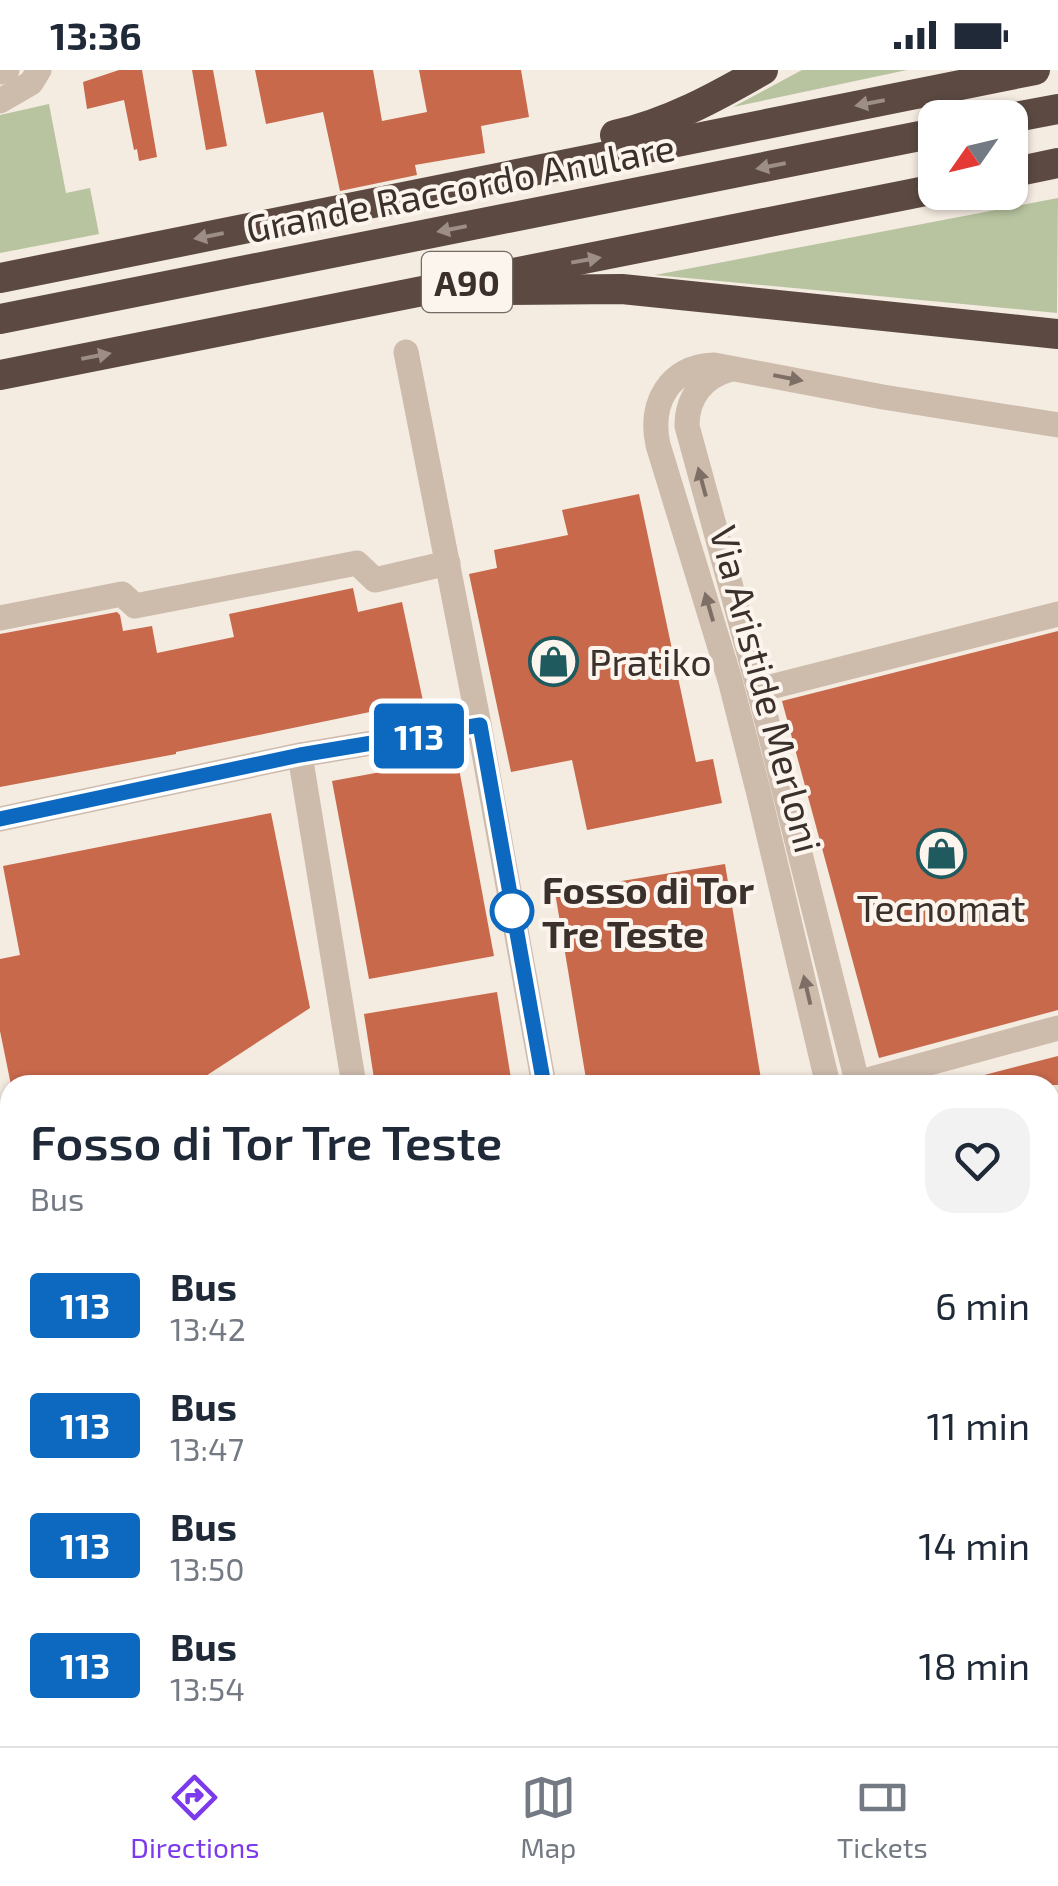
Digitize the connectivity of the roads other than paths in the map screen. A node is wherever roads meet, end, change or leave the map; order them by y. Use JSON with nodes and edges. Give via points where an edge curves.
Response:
{"nodes":[{"id":1,"x":763,"y":70,"type":"edge"},
{"id":2,"x":1034,"y":70,"type":"edge"},
{"id":3,"x":35,"y":76,"type":"edge"},
{"id":4,"x":0,"y":101,"type":"edge"},
{"id":5,"x":1058,"y":108,"type":"edge"},
{"id":6,"x":1028,"y":114,"type":"edge"},
{"id":7,"x":918,"y":136,"type":"edge"},
{"id":8,"x":1058,"y":164,"type":"edge"},
{"id":9,"x":1028,"y":170,"type":"edge"},
{"id":10,"x":462,"y":185,"type":"junction"},
{"id":11,"x":918,"y":192,"type":"edge"},
{"id":12,"x":0,"y":278,"type":"edge"},
{"id":13,"x":424,"y":290,"type":"junction"},
{"id":14,"x":0,"y":320,"type":"edge"},
{"id":15,"x":1058,"y":334,"type":"edge"},
{"id":16,"x":406,"y":352,"type":"dead end"},
{"id":17,"x":735,"y":368,"type":"junction"},
{"id":18,"x":0,"y":375,"type":"edge"},
{"id":19,"x":1058,"y":425,"type":"edge"},
{"id":20,"x":448,"y":563,"type":"junction"},
{"id":21,"x":1058,"y":614,"type":"edge"},
{"id":22,"x":0,"y":618,"type":"edge"},
{"id":23,"x":759,"y":690,"type":"junction"},
{"id":24,"x":480,"y":725,"type":"junction"},
{"id":25,"x":300,"y":755,"type":"junction"},
{"id":26,"x":0,"y":819,"type":"edge"},
{"id":27,"x":1058,"y":1028,"type":"edge"},
{"id":28,"x":352,"y":1075,"type":"edge"},
{"id":29,"x":542,"y":1075,"type":"edge"},
{"id":30,"x":826,"y":1075,"type":"edge"},
{"id":31,"x":853,"y":1075,"type":"edge"},
{"id":32,"x":888,"y":1075,"type":"edge"}],
"edges":[{"from":1,"to":10,"type":"highway","via":[[653,125],[547,150]]},
{"from":2,"to":10,"type":"highway","one_way":true},
{"from":3,"to":4,"type":"street"},
{"from":5,"to":6,"type":"highway"},
{"from":7,"to":14,"type":"highway","name":"Grande Raccordo Anulare","number":"A90","one_way":true},
{"from":8,"to":9,"type":"highway"},
{"from":10,"to":12,"type":"highway","one_way":true},
{"from":13,"to":11,"type":"highway","number":"A90","one_way":true},
{"from":13,"to":15,"type":"highway","via":[[622,290]]},
{"from":18,"to":13,"type":"highway","number":"A90","one_way":true},
{"from":16,"to":20,"type":"street"},
{"from":17,"to":19,"type":"street","name":"Via Aristide Merloni","one_way":true},
{"from":23,"to":17,"type":"street","name":"Via Aristide Merloni","one_way":true,"via":[[687,426],[694,394],[711,376]]},
{"from":30,"to":17,"type":"street","name":"Via Aristide Merloni","one_way":true,"via":[[734,694],[654,422],[658,402],[686,373],[704,365]]},
{"from":20,"to":22,"type":"street","via":[[375,580],[356,563],[135,606],[122,594]]},
{"from":20,"to":24,"type":"street"},
{"from":21,"to":23,"type":"street"},
{"from":23,"to":31,"type":"street","name":"Via Aristide Merloni"},
{"from":24,"to":25,"type":"street"},
{"from":24,"to":29,"type":"street"},
{"from":25,"to":26,"type":"street"},
{"from":25,"to":28,"type":"street"},
{"from":27,"to":32,"type":"street"}]}
